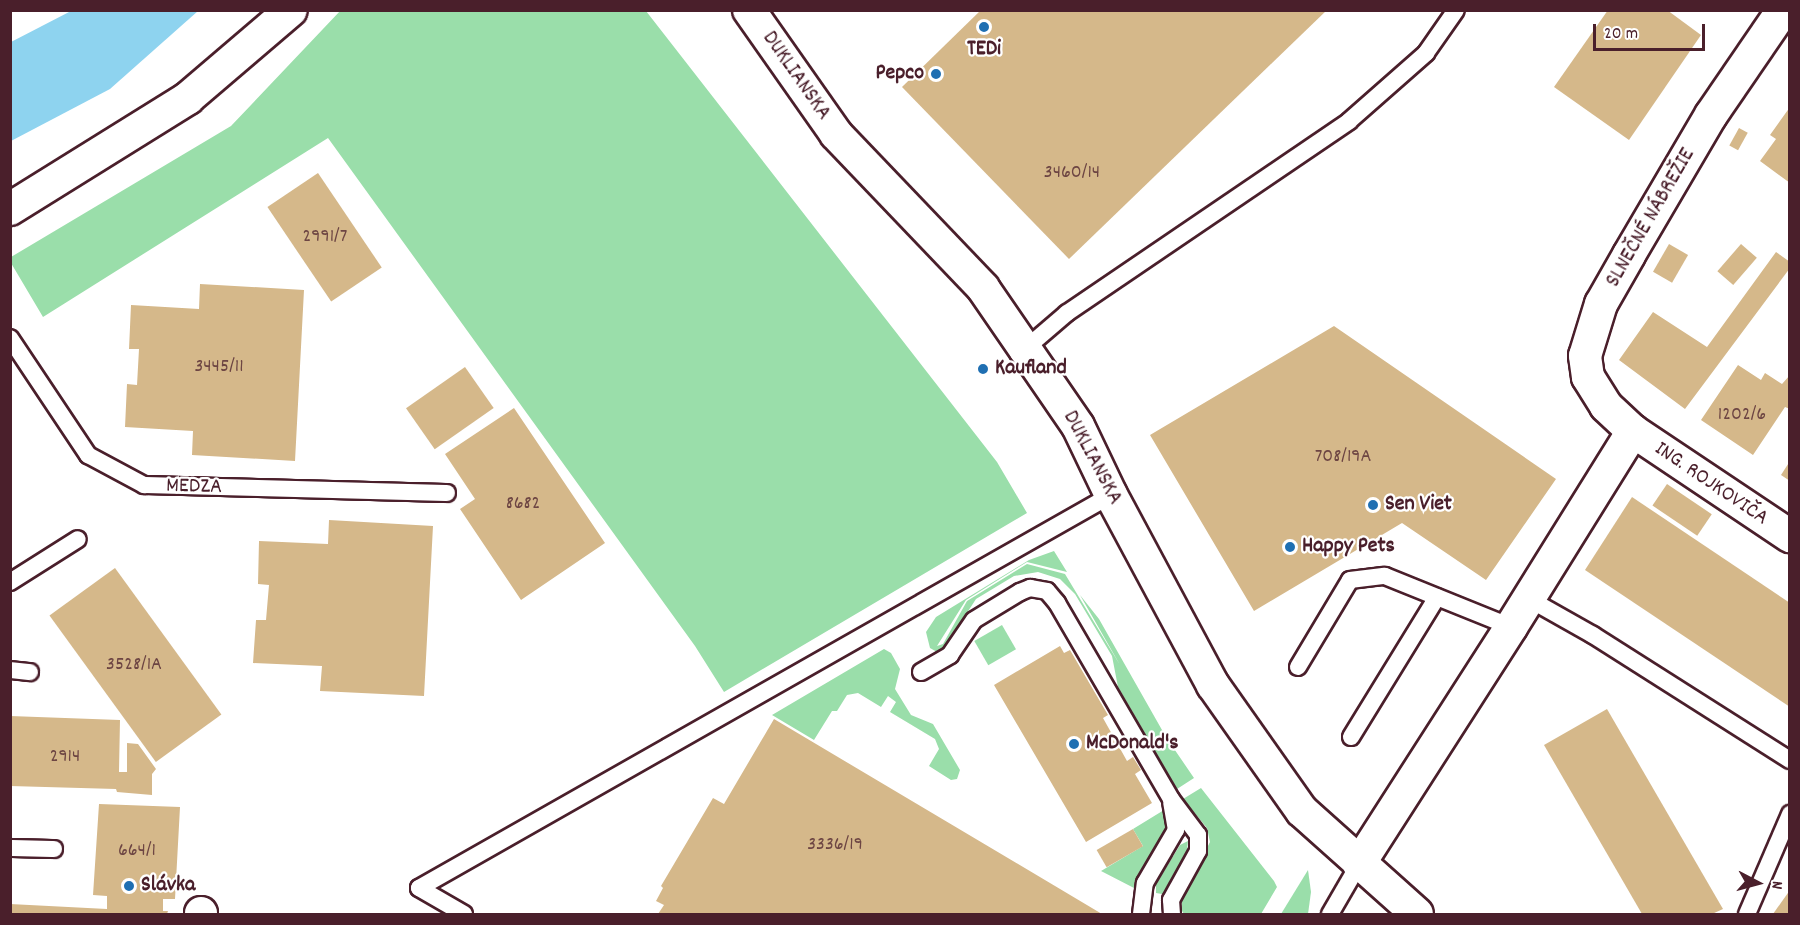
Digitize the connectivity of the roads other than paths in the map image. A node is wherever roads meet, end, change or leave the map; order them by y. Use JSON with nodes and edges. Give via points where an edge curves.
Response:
{"nodes":[{"id":1,"x":291,"y":10,"type":"edge"},
{"id":2,"x":749,"y":10,"type":"edge"},
{"id":3,"x":1456,"y":10,"type":"edge"},
{"id":4,"x":1783,"y":10,"type":"edge"},
{"id":5,"x":10,"y":209,"type":"edge"},
{"id":6,"x":10,"y":339,"type":"edge"},
{"id":7,"x":1025,"y":349,"type":"junction"},
{"id":8,"x":1633,"y":431,"type":"junction"},
{"id":9,"x":447,"y":493,"type":"dead end"},
{"id":10,"x":1111,"y":495,"type":"junction"},
{"id":11,"x":1790,"y":536,"type":"edge"},
{"id":12,"x":78,"y":539,"type":"dead end"},
{"id":13,"x":10,"y":582,"type":"edge"},
{"id":14,"x":1437,"y":597,"type":"junction"},
{"id":15,"x":1529,"y":598,"type":"junction"},
{"id":16,"x":1511,"y":627,"type":"junction"},
{"id":17,"x":1298,"y":667,"type":"dead end"},
{"id":18,"x":10,"y":670,"type":"edge"},
{"id":19,"x":30,"y":672,"type":"dead end"},
{"id":20,"x":921,"y":672,"type":"dead end"},
{"id":21,"x":1351,"y":737,"type":"dead end"},
{"id":22,"x":1790,"y":760,"type":"edge"},
{"id":23,"x":1171,"y":799,"type":"junction"},
{"id":24,"x":1790,"y":814,"type":"edge"},
{"id":25,"x":10,"y":848,"type":"edge"},
{"id":26,"x":54,"y":849,"type":"dead end"},
{"id":27,"x":1359,"y":864,"type":"junction"},
{"id":28,"x":464,"y":915,"type":"edge"},
{"id":29,"x":1142,"y":915,"type":"edge"},
{"id":30,"x":1172,"y":915,"type":"edge"},
{"id":31,"x":1330,"y":915,"type":"edge"},
{"id":32,"x":1417,"y":915,"type":"edge"},
{"id":33,"x":1746,"y":915,"type":"edge"}],
"edges":[{"from":1,"to":5,"type":"street","via":[[188,98]]},
{"from":2,"to":7,"type":"street","name":"DUKLIANSKA","via":[[836,134],[983,288]]},
{"from":3,"to":7,"type":"lane","via":[[1426,53],[1349,121],[1067,313]]},
{"from":4,"to":8,"type":"street","name":"SLNEČNÉ NÁBREŽIE","via":[[1711,114],[1601,304],[1585,356],[1588,377],[1606,406]]},
{"from":6,"to":9,"type":"lane","name":"MEDZA","via":[[88,454],[144,485]]},
{"from":7,"to":10,"type":"street","name":"DUKLIANSKA","via":[[1078,426]]},
{"from":8,"to":11,"type":"street","name":"ING. ROJKOVIČA"},
{"from":8,"to":15,"type":"street"},
{"from":10,"to":27,"type":"street","name":"DUKLIANSKA","via":[[1213,685],[1302,811]]},
{"from":10,"to":28,"type":"lane","via":[[419,888]]},
{"from":12,"to":13,"type":"lane"},
{"from":14,"to":16,"type":"lane"},
{"from":14,"to":17,"type":"lane","via":[[1385,576],[1350,580]]},
{"from":14,"to":21,"type":"lane"},
{"from":15,"to":16,"type":"street"},
{"from":15,"to":22,"type":"lane"},
{"from":16,"to":27,"type":"street"},
{"from":18,"to":19,"type":"lane"},
{"from":20,"to":23,"type":"lane","via":[[950,655],[974,620],[1030,588],[1047,591]]},
{"from":23,"to":29,"type":"lane","via":[[1176,830],[1145,883]]},
{"from":23,"to":30,"type":"lane","via":[[1198,835],[1199,843],[1171,900]]},
{"from":24,"to":33,"type":"lane"},
{"from":25,"to":26,"type":"lane"},
{"from":27,"to":31,"type":"lane"},
{"from":27,"to":32,"type":"street","name":"DUKLIANSKA"}]}
